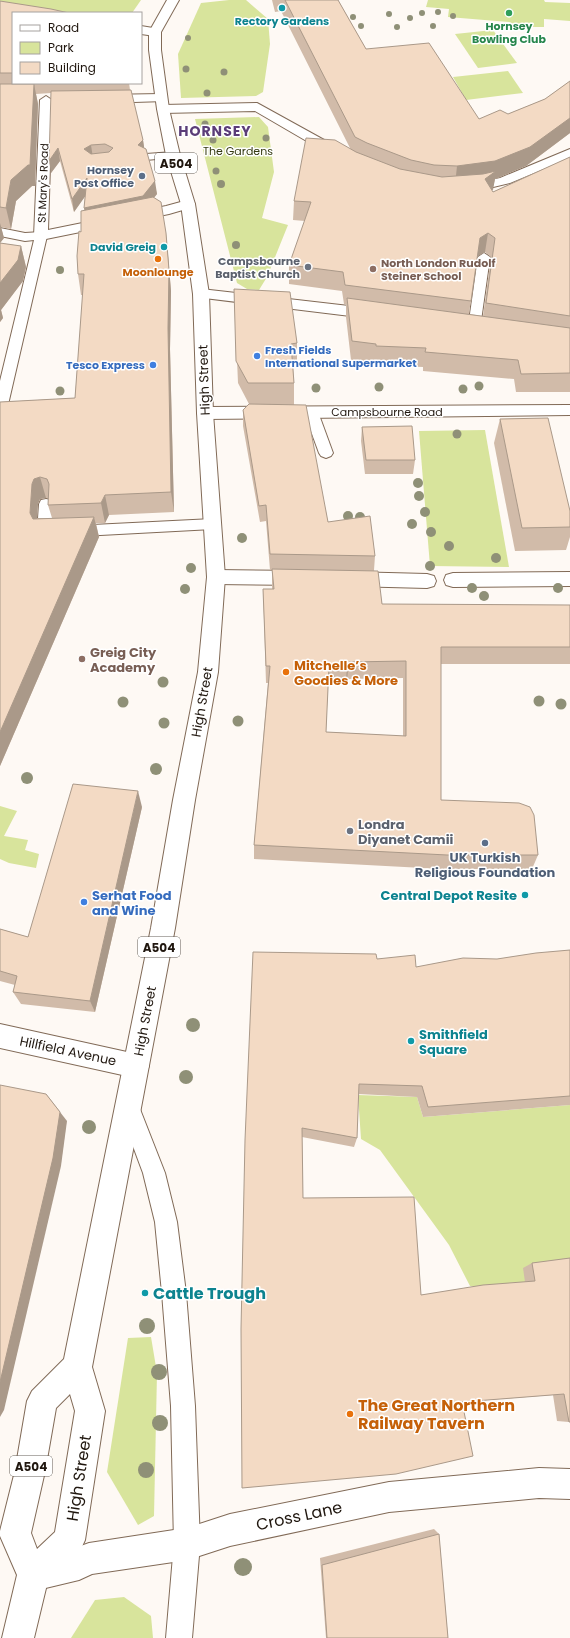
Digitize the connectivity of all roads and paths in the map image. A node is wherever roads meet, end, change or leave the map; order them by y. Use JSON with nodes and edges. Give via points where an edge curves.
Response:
{"nodes":[{"id":1,"x":173,"y":0,"type":"edge"},
{"id":2,"x":142,"y":30,"type":"edge"},
{"id":3,"x":155,"y":32,"type":"junction"},
{"id":4,"x":93,"y":99,"type":"edge"},
{"id":5,"x":31,"y":100,"type":"edge"},
{"id":6,"x":46,"y":100,"type":"junction"},
{"id":7,"x":62,"y":100,"type":"edge"},
{"id":8,"x":162,"y":104,"type":"junction"},
{"id":9,"x":570,"y":153,"type":"edge"},
{"id":10,"x":173,"y":155,"type":"junction"},
{"id":11,"x":146,"y":158,"type":"edge"},
{"id":12,"x":353,"y":163,"type":"edge"},
{"id":13,"x":452,"y":190,"type":"edge"},
{"id":14,"x":188,"y":204,"type":"junction"},
{"id":15,"x":0,"y":232,"type":"edge"},
{"id":16,"x":41,"y":236,"type":"junction"},
{"id":17,"x":484,"y":257,"type":"edge"},
{"id":18,"x":201,"y":294,"type":"junction"},
{"id":19,"x":392,"y":316,"type":"edge"},
{"id":20,"x":474,"y":328,"type":"edge"},
{"id":21,"x":0,"y":409,"type":"edge"},
{"id":22,"x":570,"y":410,"type":"edge"},
{"id":23,"x":311,"y":412,"type":"junction"},
{"id":24,"x":205,"y":413,"type":"junction"},
{"id":25,"x":326,"y":453,"type":"dead end"},
{"id":26,"x":46,"y":504,"type":"edge"},
{"id":27,"x":212,"y":524,"type":"junction"},
{"id":28,"x":216,"y":576,"type":"junction"},
{"id":29,"x":570,"y":579,"type":"edge"},
{"id":30,"x":453,"y":580,"type":"dead end"},
{"id":31,"x":427,"y":581,"type":"dead end"},
{"id":32,"x":0,"y":1036,"type":"edge"},
{"id":33,"x":136,"y":1066,"type":"junction"},
{"id":34,"x":128,"y":1105,"type":"junction"},
{"id":35,"x":77,"y":1367,"type":"junction"},
{"id":36,"x":570,"y":1484,"type":"edge"},
{"id":37,"x":187,"y":1544,"type":"junction"},
{"id":38,"x":33,"y":1575,"type":"junction"},
{"id":39,"x":18,"y":1638,"type":"edge"},
{"id":40,"x":179,"y":1638,"type":"edge"}],
"edges":[{"from":1,"to":3,"type":"street"},
{"from":2,"to":3,"type":"street"},
{"from":3,"to":8,"type":"street","name":"High Street","number":"A504"},
{"from":4,"to":8,"type":"street"},
{"from":5,"to":6,"type":"street"},
{"from":6,"to":7,"type":"street"},
{"from":6,"to":16,"type":"street","name":"St Mary's Road"},
{"from":8,"to":10,"type":"street","name":"High Street","number":"A504"},
{"from":8,"to":12,"type":"street","via":[[257,107]]},
{"from":9,"to":13,"type":"street","via":[[503,182],[480,188]]},
{"from":10,"to":11,"type":"lane"},
{"from":10,"to":14,"type":"street","name":"High Street","number":"A504"},
{"from":14,"to":16,"type":"street","name":"St Mary's Road"},
{"from":14,"to":18,"type":"street","name":"High Street","number":"A504"},
{"from":15,"to":16,"type":"lane","via":[[25,237]]},
{"from":16,"to":21,"type":"lane"},
{"from":17,"to":20,"type":"lane"},
{"from":18,"to":19,"type":"street"},
{"from":18,"to":24,"type":"street","name":"High Street","number":"A504"},
{"from":22,"to":23,"type":"street","name":"Campsbourne Road"},
{"from":23,"to":24,"type":"street","name":"Campsbourne Road"},
{"from":23,"to":25,"type":"lane"},
{"from":24,"to":27,"type":"street","name":"High Street","number":"A504"},
{"from":26,"to":27,"type":"lane","via":[[44,533]]},
{"from":27,"to":28,"type":"street","name":"High Street","number":"A504"},
{"from":28,"to":31,"type":"street"},
{"from":28,"to":33,"type":"street","name":"High Street","number":"A504","via":[[208,672]]},
{"from":29,"to":30,"type":"street"},
{"from":32,"to":33,"type":"street","name":"Hillfield Avenue"},
{"from":33,"to":34,"type":"street","name":"High Street","number":"A504"},
{"from":34,"to":35,"type":"street","name":"High Street","number":"A504"},
{"from":34,"to":37,"type":"lane","via":[[154,1173],[166,1222],[184,1406]]},
{"from":35,"to":38,"type":"street","name":"High Street","number":"A504","via":[[90,1411],[69,1540]]},
{"from":35,"to":38,"type":"street","number":"A504","via":[[42,1401],[30,1471],[15,1534]]},
{"from":36,"to":37,"type":"street","name":"Cross Lane","via":[[539,1483],[389,1497],[230,1530]]},
{"from":37,"to":38,"type":"street","name":"Cross Lane","via":[[89,1559],[79,1564]]},
{"from":37,"to":40,"type":"lane"},
{"from":38,"to":39,"type":"street"}]}
